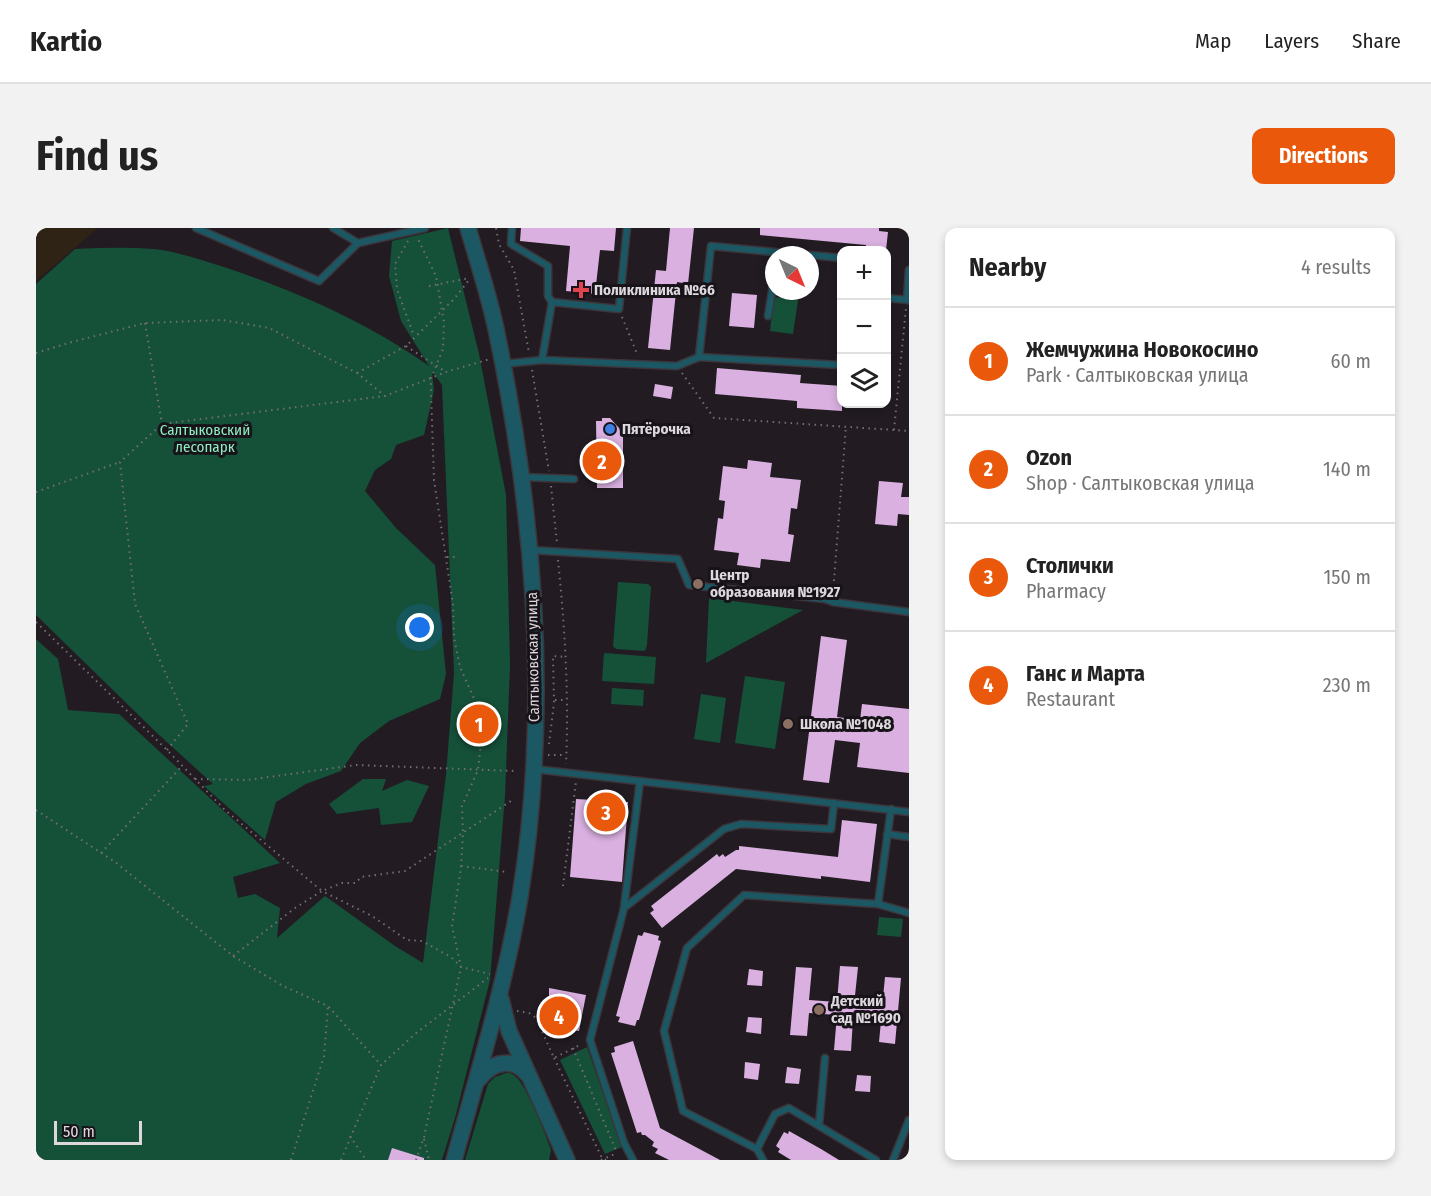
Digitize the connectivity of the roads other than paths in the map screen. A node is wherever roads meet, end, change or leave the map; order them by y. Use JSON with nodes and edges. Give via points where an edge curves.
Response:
{"nodes":[{"id":1,"x":196,"y":228,"type":"edge"},
{"id":2,"x":333,"y":228,"type":"edge"},
{"id":3,"x":425,"y":228,"type":"edge"},
{"id":4,"x":468,"y":228,"type":"edge"},
{"id":5,"x":513,"y":228,"type":"edge"},
{"id":6,"x":627,"y":228,"type":"edge"},
{"id":7,"x":357,"y":243,"type":"junction"},
{"id":8,"x":765,"y":252,"type":"edge"},
{"id":9,"x":819,"y":256,"type":"edge"},
{"id":10,"x":837,"y":258,"type":"edge"},
{"id":11,"x":909,"y":270,"type":"edge"},
{"id":12,"x":891,"y":298,"type":"edge"},
{"id":13,"x":771,"y":300,"type":"edge"},
{"id":14,"x":908,"y":300,"type":"edge"},
{"id":15,"x":552,"y":302,"type":"junction"},
{"id":16,"x":768,"y":316,"type":"dead end"},
{"id":17,"x":842,"y":354,"type":"edge"},
{"id":18,"x":699,"y":357,"type":"junction"},
{"id":19,"x":542,"y":360,"type":"junction"},
{"id":20,"x":496,"y":362,"type":"junction"},
{"id":21,"x":521,"y":477,"type":"junction"},
{"id":22,"x":574,"y":479,"type":"dead end"},
{"id":23,"x":529,"y":550,"type":"junction"},
{"id":24,"x":909,"y":612,"type":"edge"},
{"id":25,"x":539,"y":770,"type":"junction"},
{"id":26,"x":640,"y":781,"type":"junction"},
{"id":27,"x":834,"y":803,"type":"junction"},
{"id":28,"x":891,"y":809,"type":"junction"},
{"id":29,"x":909,"y":812,"type":"edge"},
{"id":30,"x":887,"y":834,"type":"junction"},
{"id":31,"x":909,"y":837,"type":"edge"},
{"id":32,"x":878,"y":904,"type":"junction"},
{"id":33,"x":624,"y":908,"type":"junction"},
{"id":34,"x":909,"y":913,"type":"edge"},
{"id":35,"x":503,"y":981,"type":"junction"},
{"id":36,"x":825,"y":1058,"type":"dead end"},
{"id":37,"x":474,"y":1086,"type":"junction"},
{"id":38,"x":537,"y":1090,"type":"junction"},
{"id":39,"x":909,"y":1120,"type":"edge"},
{"id":40,"x":819,"y":1125,"type":"junction"},
{"id":41,"x":559,"y":1142,"type":"junction"},
{"id":42,"x":757,"y":1149,"type":"junction"},
{"id":43,"x":454,"y":1160,"type":"edge"},
{"id":44,"x":561,"y":1160,"type":"edge"},
{"id":45,"x":567,"y":1160,"type":"edge"},
{"id":46,"x":633,"y":1160,"type":"edge"},
{"id":47,"x":763,"y":1160,"type":"edge"},
{"id":48,"x":876,"y":1160,"type":"edge"},
{"id":49,"x":893,"y":1160,"type":"edge"}],
"edges":[{"from":1,"to":7,"type":"lane","via":[[319,281]]},
{"from":2,"to":7,"type":"lane"},
{"from":3,"to":7,"type":"lane"},
{"from":4,"to":20,"type":"street","name":"Салтыковская улица","via":[[497,332]]},
{"from":5,"to":15,"type":"lane","via":[[511,244],[548,266],[548,296]]},
{"from":6,"to":15,"type":"lane","via":[[619,309]]},
{"from":8,"to":18,"type":"lane","via":[[711,246]]},
{"from":9,"to":10,"type":"lane"},
{"from":11,"to":14,"type":"lane"},
{"from":12,"to":14,"type":"lane"},
{"from":13,"to":16,"type":"lane"},
{"from":15,"to":19,"type":"lane"},
{"from":17,"to":18,"type":"lane","via":[[840,366]]},
{"from":18,"to":19,"type":"lane","via":[[677,366]]},
{"from":19,"to":20,"type":"lane"},
{"from":20,"to":21,"type":"street","name":"Салтыковская улица"},
{"from":21,"to":22,"type":"lane"},
{"from":21,"to":23,"type":"street","name":"Салтыковская улица"},
{"from":23,"to":24,"type":"lane","via":[[678,559],[689,585]]},
{"from":23,"to":25,"type":"street","name":"Салтыковская улица"},
{"from":25,"to":26,"type":"lane"},
{"from":25,"to":35,"type":"street","name":"Салтыковская улица"},
{"from":26,"to":27,"type":"lane"},
{"from":26,"to":33,"type":"lane"},
{"from":27,"to":28,"type":"lane"},
{"from":27,"to":33,"type":"lane","via":[[831,829],[741,824],[724,829]]},
{"from":28,"to":29,"type":"lane"},
{"from":28,"to":30,"type":"lane"},
{"from":30,"to":31,"type":"lane"},
{"from":30,"to":32,"type":"lane"},
{"from":32,"to":34,"type":"lane"},
{"from":32,"to":42,"type":"lane","via":[[744,896],[687,948],[664,1031],[683,1111]]},
{"from":33,"to":46,"type":"lane","via":[[590,1040]]},
{"from":35,"to":37,"type":"street","name":"Салтыковская улица"},
{"from":35,"to":38,"type":"street","via":[[505,1020]]},
{"from":36,"to":40,"type":"lane"},
{"from":37,"to":38,"type":"street","via":[[488,1069],[499,1063],[511,1063],[525,1071]]},
{"from":37,"to":43,"type":"street","name":"Салтыковская улица"},
{"from":38,"to":41,"type":"street"},
{"from":39,"to":49,"type":"lane"},
{"from":40,"to":42,"type":"lane","via":[[789,1108],[775,1114]]},
{"from":40,"to":48,"type":"lane"},
{"from":41,"to":44,"type":"street"},
{"from":41,"to":45,"type":"street"},
{"from":42,"to":47,"type":"lane"}]}
